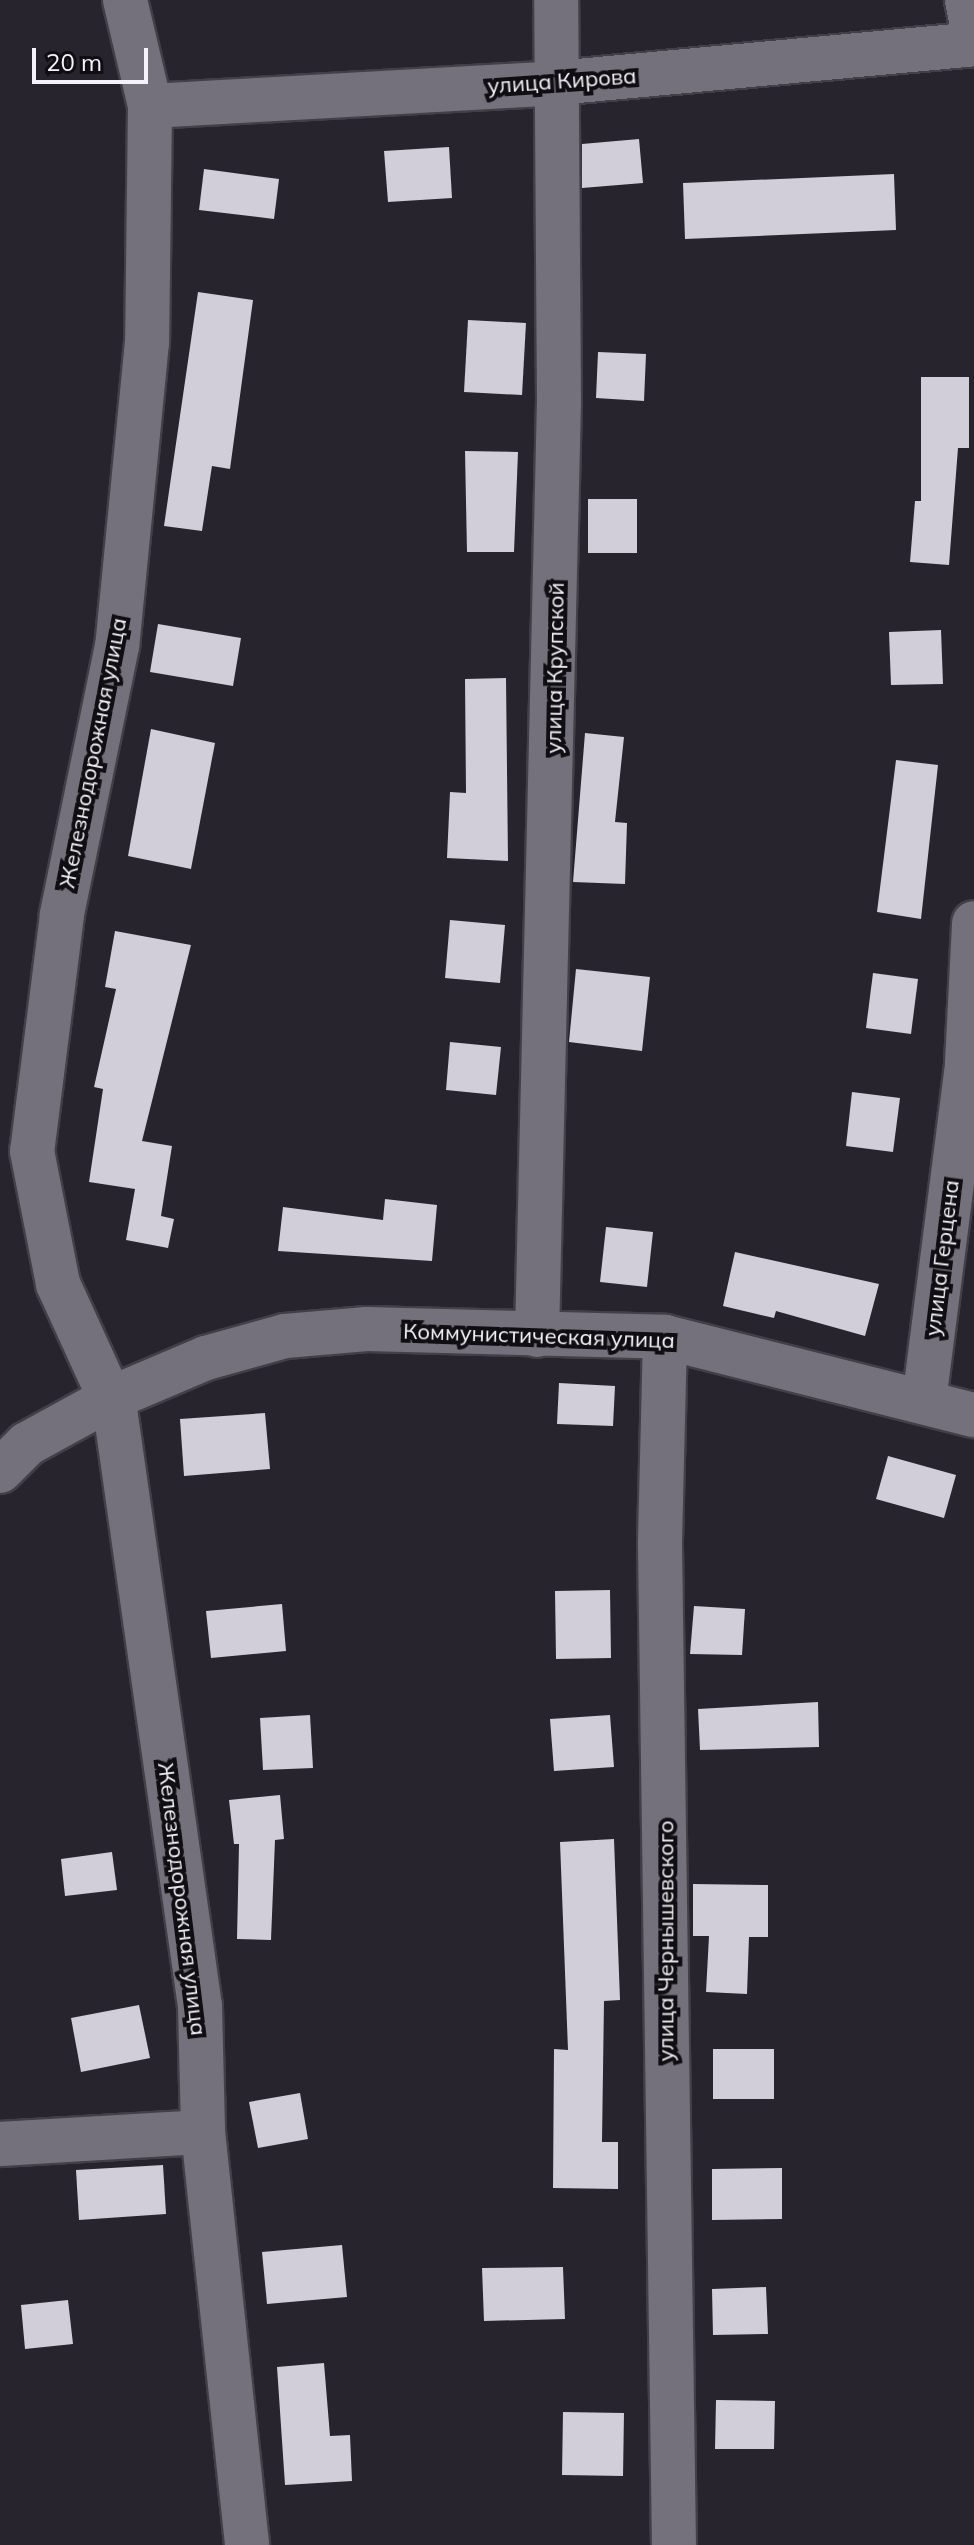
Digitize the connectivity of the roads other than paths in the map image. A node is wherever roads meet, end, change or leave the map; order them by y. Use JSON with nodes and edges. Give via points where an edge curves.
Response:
{"nodes":[{"id":1,"x":125,"y":0,"type":"edge"},
{"id":2,"x":556,"y":0,"type":"edge"},
{"id":3,"x":967,"y":0,"type":"edge"},
{"id":4,"x":974,"y":36,"type":"edge"},
{"id":5,"x":974,"y":44,"type":"edge"},
{"id":6,"x":556,"y":83,"type":"junction"},
{"id":7,"x":150,"y":106,"type":"junction"},
{"id":8,"x":974,"y":923,"type":"edge"},
{"id":9,"x":537,"y":1335,"type":"junction"},
{"id":10,"x":665,"y":1337,"type":"junction"},
{"id":11,"x":107,"y":1400,"type":"junction"},
{"id":12,"x":924,"y":1401,"type":"junction"},
{"id":13,"x":974,"y":1415,"type":"edge"},
{"id":14,"x":0,"y":1471,"type":"edge"},
{"id":15,"x":203,"y":2132,"type":"junction"},
{"id":16,"x":0,"y":2144,"type":"edge"},
{"id":17,"x":247,"y":2545,"type":"edge"},
{"id":18,"x":674,"y":2545,"type":"edge"}],
"edges":[{"from":1,"to":7,"type":"street","name":"Железнодорожная улица"},
{"from":2,"to":6,"type":"street","name":"улица Крупской"},
{"from":3,"to":4,"type":"street"},
{"from":5,"to":6,"type":"street","name":"улица Кирова"},
{"from":6,"to":7,"type":"street","name":"улица Кирова"},
{"from":6,"to":9,"type":"street","name":"улица Крупской","via":[[559,433]]},
{"from":7,"to":11,"type":"street","name":"Железнодорожная улица","via":[[147,342],[117,646],[62,915],[32,1151],[58,1284]]},
{"from":8,"to":12,"type":"street","name":"улица Герцена","via":[[967,1063]]},
{"from":9,"to":10,"type":"street","name":"Коммунистическая улица"},
{"from":9,"to":11,"type":"street","name":"Коммунистическая улица","via":[[367,1329],[285,1336],[206,1358]]},
{"from":10,"to":12,"type":"street","name":"Коммунистическая улица"},
{"from":10,"to":18,"type":"street","name":"улица Чернышевского","via":[[660,1545]]},
{"from":11,"to":14,"type":"street","via":[[27,1444]]},
{"from":11,"to":15,"type":"street","name":"Железнодорожная улица","via":[[115,1409],[200,2006]]},
{"from":12,"to":13,"type":"street","name":"Коммунистическая улица"},
{"from":15,"to":16,"type":"street"},
{"from":15,"to":17,"type":"street","name":"Железнодорожная улица"}]}
